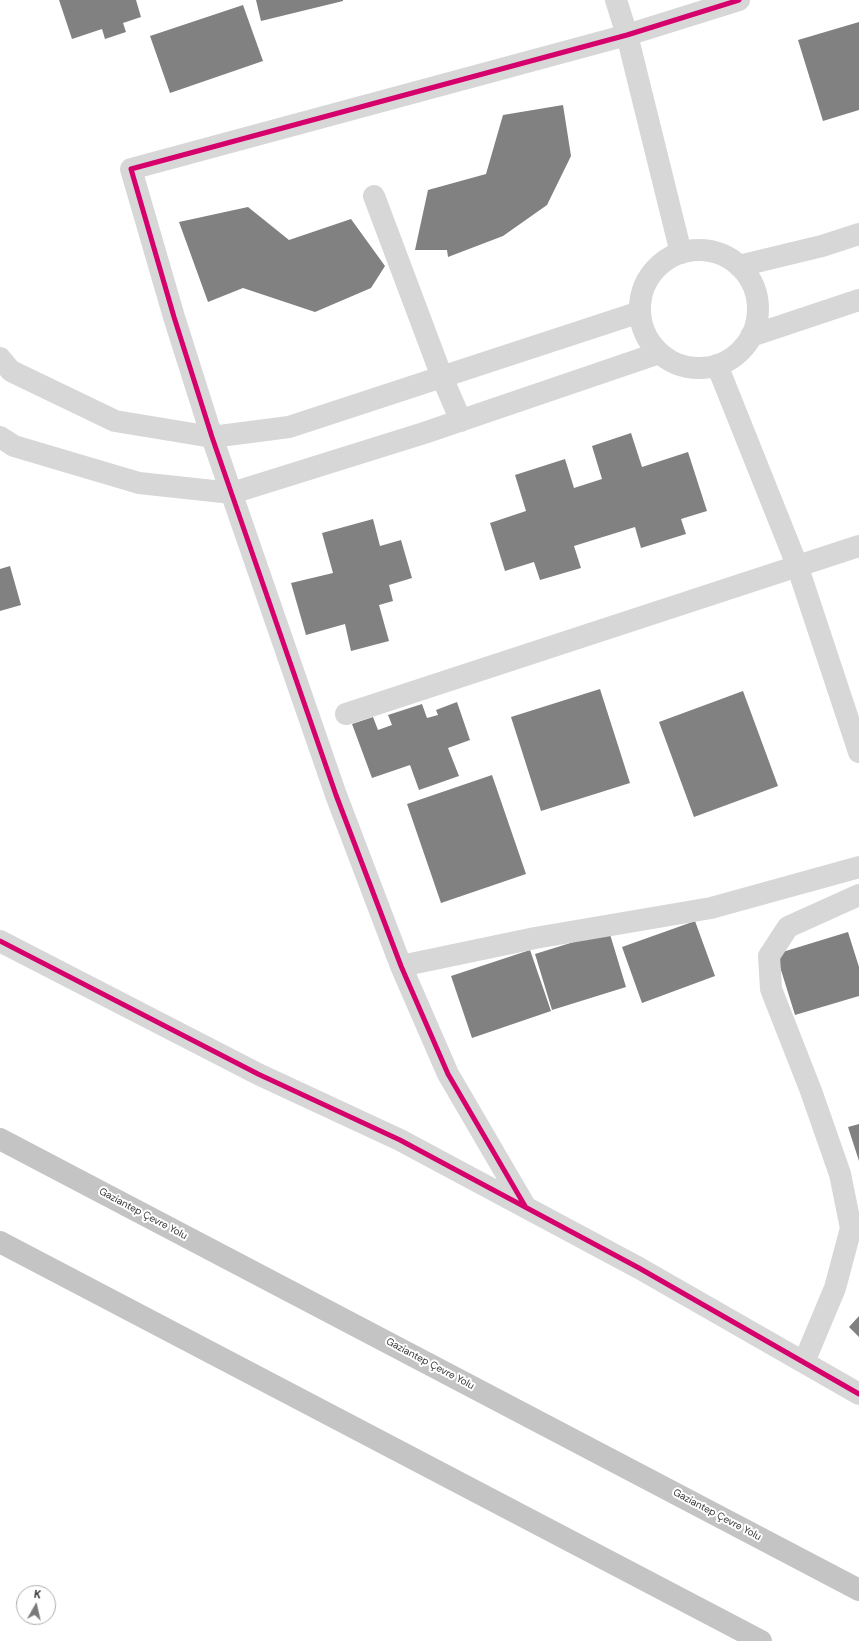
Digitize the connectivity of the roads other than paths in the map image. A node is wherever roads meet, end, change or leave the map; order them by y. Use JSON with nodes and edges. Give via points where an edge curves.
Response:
{"nodes":[{"id":1,"x":616,"y":0,"type":"edge"},
{"id":2,"x":739,"y":0,"type":"edge"},
{"id":3,"x":627,"y":35,"type":"junction"},
{"id":4,"x":374,"y":196,"type":"dead end"},
{"id":5,"x":859,"y":234,"type":"edge"},
{"id":6,"x":681,"y":253,"type":"junction"},
{"id":7,"x":739,"y":266,"type":"junction"},
{"id":8,"x":859,"y":300,"type":"edge"},
{"id":9,"x":640,"y":312,"type":"junction"},
{"id":10,"x":751,"y":336,"type":"junction"},
{"id":11,"x":659,"y":353,"type":"junction"},
{"id":12,"x":0,"y":358,"type":"edge"},
{"id":13,"x":717,"y":366,"type":"junction"},
{"id":14,"x":442,"y":377,"type":"junction"},
{"id":15,"x":461,"y":420,"type":"junction"},
{"id":16,"x":0,"y":437,"type":"edge"},
{"id":17,"x":212,"y":437,"type":"junction"},
{"id":18,"x":232,"y":494,"type":"junction"},
{"id":19,"x":859,"y":546,"type":"edge"},
{"id":20,"x":798,"y":565,"type":"junction"},
{"id":21,"x":346,"y":714,"type":"dead end"},
{"id":22,"x":859,"y":752,"type":"edge"},
{"id":23,"x":859,"y":867,"type":"edge"},
{"id":24,"x":859,"y":895,"type":"edge"},
{"id":25,"x":0,"y":941,"type":"edge"},
{"id":26,"x":401,"y":966,"type":"junction"},
{"id":27,"x":0,"y":1140,"type":"edge"},
{"id":28,"x":525,"y":1206,"type":"junction"},
{"id":29,"x":0,"y":1242,"type":"edge"},
{"id":30,"x":804,"y":1362,"type":"junction"},
{"id":31,"x":859,"y":1394,"type":"edge"},
{"id":32,"x":859,"y":1590,"type":"edge"},
{"id":33,"x":761,"y":1641,"type":"edge"}],
"edges":[{"from":1,"to":3,"type":"street"},
{"from":2,"to":3,"type":"street"},
{"from":3,"to":6,"type":"street"},
{"from":3,"to":17,"type":"street","via":[[131,169]]},
{"from":4,"to":14,"type":"street"},
{"from":5,"to":7,"type":"street","via":[[822,246]]},
{"from":6,"to":7,"type":"street","via":[[696,250],[712,252],[726,257]]},
{"from":6,"to":9,"type":"street","via":[[667,259],[646,282],[641,296]]},
{"from":7,"to":10,"type":"street","via":[[752,284],[758,307],[757,322]]},
{"from":8,"to":10,"type":"street"},
{"from":9,"to":11,"type":"street","via":[[642,327]]},
{"from":9,"to":14,"type":"street"},
{"from":10,"to":13,"type":"street","via":[[743,349]]},
{"from":11,"to":13,"type":"street","via":[[672,362],[686,367]]},
{"from":11,"to":15,"type":"street"},
{"from":12,"to":17,"type":"street","via":[[11,370],[115,421]]},
{"from":13,"to":20,"type":"street"},
{"from":14,"to":15,"type":"street"},
{"from":14,"to":17,"type":"street","via":[[289,427]]},
{"from":15,"to":18,"type":"street"},
{"from":16,"to":18,"type":"street","via":[[14,446],[139,483]]},
{"from":17,"to":18,"type":"street"},
{"from":18,"to":26,"type":"street","via":[[336,795]]},
{"from":19,"to":20,"type":"street"},
{"from":20,"to":21,"type":"street"},
{"from":20,"to":22,"type":"street"},
{"from":23,"to":26,"type":"street","via":[[711,908],[535,938]]},
{"from":24,"to":30,"type":"street","via":[[788,927],[769,956],[771,989],[840,1174],[851,1228],[835,1288]]},
{"from":25,"to":28,"type":"street","via":[[258,1074],[400,1140]]},
{"from":26,"to":28,"type":"street","via":[[448,1074]]},
{"from":27,"to":32,"type":"highway","name":"Gaziantep Çevre Yolu"},
{"from":28,"to":30,"type":"street"},
{"from":29,"to":33,"type":"highway"},
{"from":30,"to":31,"type":"street"}]}
